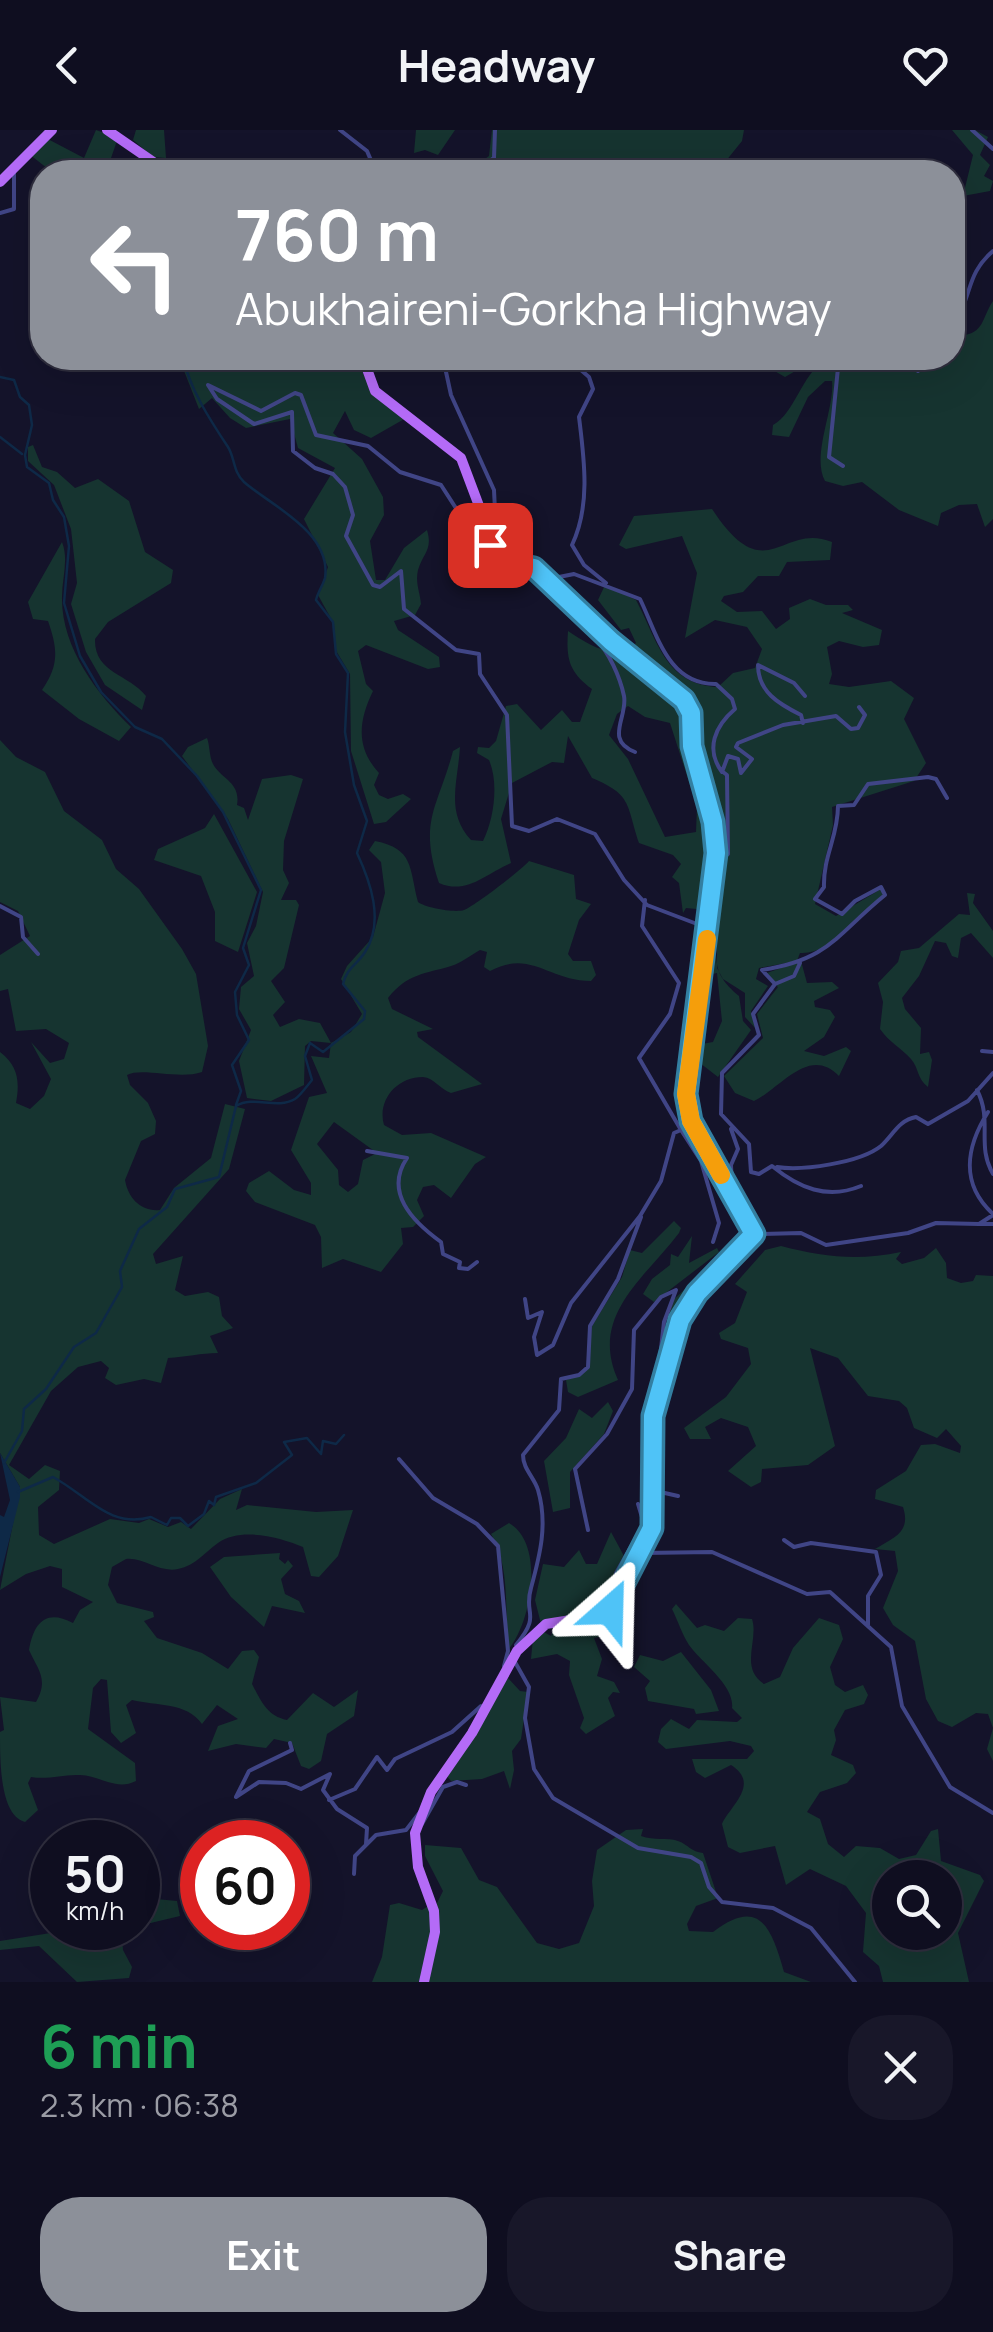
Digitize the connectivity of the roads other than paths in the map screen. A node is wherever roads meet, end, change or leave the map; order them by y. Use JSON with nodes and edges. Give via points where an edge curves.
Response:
{"nodes":[{"id":1,"x":52,"y":130,"type":"edge"},
{"id":2,"x":107,"y":130,"type":"edge"},
{"id":3,"x":340,"y":130,"type":"edge"},
{"id":4,"x":495,"y":130,"type":"edge"},
{"id":5,"x":972,"y":130,"type":"edge"},
{"id":6,"x":993,"y":149,"type":"edge"},
{"id":7,"x":151,"y":160,"type":"edge"},
{"id":8,"x":370,"y":160,"type":"edge"},
{"id":9,"x":491,"y":160,"type":"edge"},
{"id":10,"x":14,"y":170,"type":"junction"},
{"id":11,"x":0,"y":182,"type":"edge"},
{"id":12,"x":0,"y":214,"type":"edge"},
{"id":13,"x":993,"y":250,"type":"edge"},
{"id":14,"x":965,"y":307,"type":"edge"},
{"id":15,"x":367,"y":370,"type":"edge"},
{"id":16,"x":445,"y":370,"type":"edge"},
{"id":17,"x":580,"y":370,"type":"edge"},
{"id":18,"x":837,"y":370,"type":"edge"},
{"id":19,"x":843,"y":466,"type":"dead end"},
{"id":20,"x":490,"y":545,"type":"junction"},
{"id":21,"x":520,"y":564,"type":"junction"},
{"id":22,"x":549,"y":581,"type":"junction"},
{"id":23,"x":606,"y":583,"type":"junction"},
{"id":24,"x":601,"y":631,"type":"junction"},
{"id":25,"x":805,"y":696,"type":"dead end"},
{"id":26,"x":859,"y":707,"type":"dead end"},
{"id":27,"x":803,"y":723,"type":"junction"},
{"id":28,"x":635,"y":752,"type":"dead end"},
{"id":29,"x":722,"y":772,"type":"junction"},
{"id":30,"x":947,"y":798,"type":"dead end"},
{"id":31,"x":716,"y":863,"type":"junction"},
{"id":32,"x":645,"y":900,"type":"junction"},
{"id":33,"x":0,"y":906,"type":"edge"},
{"id":34,"x":706,"y":948,"type":"junction"},
{"id":35,"x":38,"y":954,"type":"dead end"},
{"id":36,"x":801,"y":961,"type":"junction"},
{"id":37,"x":775,"y":984,"type":"junction"},
{"id":38,"x":982,"y":1051,"type":"dead end"},
{"id":39,"x":993,"y":1052,"type":"edge"},
{"id":40,"x":993,"y":1073,"type":"edge"},
{"id":41,"x":977,"y":1090,"type":"junction"},
{"id":42,"x":988,"y":1112,"type":"junction"},
{"id":43,"x":691,"y":1121,"type":"junction"},
{"id":44,"x":730,"y":1128,"type":"junction"},
{"id":45,"x":680,"y":1130,"type":"junction"},
{"id":46,"x":366,"y":1151,"type":"dead end"},
{"id":47,"x":772,"y":1166,"type":"junction"},
{"id":48,"x":993,"y":1174,"type":"edge"},
{"id":49,"x":862,"y":1186,"type":"dead end"},
{"id":50,"x":731,"y":1191,"type":"junction"},
{"id":51,"x":642,"y":1212,"type":"junction"},
{"id":52,"x":993,"y":1214,"type":"edge"},
{"id":53,"x":979,"y":1224,"type":"junction"},
{"id":54,"x":993,"y":1224,"type":"edge"},
{"id":55,"x":754,"y":1234,"type":"junction"},
{"id":56,"x":713,"y":1242,"type":"dead end"},
{"id":57,"x":477,"y":1262,"type":"dead end"},
{"id":58,"x":524,"y":1299,"type":"dead end"},
{"id":59,"x":658,"y":1393,"type":"junction"},
{"id":60,"x":399,"y":1459,"type":"dead end"},
{"id":61,"x":653,"y":1494,"type":"junction"},
{"id":62,"x":678,"y":1496,"type":"dead end"},
{"id":63,"x":638,"y":1504,"type":"dead end"},
{"id":64,"x":588,"y":1530,"type":"dead end"},
{"id":65,"x":784,"y":1540,"type":"dead end"},
{"id":66,"x":637,"y":1556,"type":"junction"},
{"id":67,"x":617,"y":1596,"type":"junction"},
{"id":68,"x":868,"y":1625,"type":"junction"},
{"id":69,"x":514,"y":1654,"type":"junction"},
{"id":70,"x":504,"y":1675,"type":"junction"},
{"id":71,"x":493,"y":1697,"type":"junction"},
{"id":72,"x":290,"y":1744,"type":"dead end"},
{"id":73,"x":466,"y":1785,"type":"dead end"},
{"id":74,"x":328,"y":1800,"type":"junction"},
{"id":75,"x":424,"y":1809,"type":"junction"},
{"id":76,"x":993,"y":1812,"type":"edge"},
{"id":77,"x":417,"y":1824,"type":"junction"},
{"id":78,"x":366,"y":1844,"type":"junction"},
{"id":79,"x":354,"y":1874,"type":"dead end"},
{"id":80,"x":424,"y":1982,"type":"edge"},
{"id":81,"x":855,"y":1982,"type":"edge"}],
"edges":[{"from":1,"to":10,"type":"main road"},
{"from":2,"to":7,"type":"main road"},
{"from":3,"to":8,"type":"street"},
{"from":4,"to":9,"type":"street"},
{"from":5,"to":6,"type":"street"},
{"from":10,"to":11,"type":"main road"},
{"from":10,"to":12,"type":"street","via":[[15,206]]},
{"from":13,"to":14,"type":"street","via":[[974,269]]},
{"from":15,"to":20,"type":"main road","via":[[375,392],[461,458]]},
{"from":16,"to":21,"type":"street","via":[[494,490],[496,531]]},
{"from":17,"to":23,"type":"street","via":[[593,388],[579,417],[586,475],[572,544]]},
{"from":18,"to":19,"type":"street","via":[[828,442],[830,457]]},
{"from":20,"to":21,"type":"main road","via":[[504,562]]},
{"from":20,"to":32,"type":"street","via":[[464,531],[440,485],[400,472],[368,446],[316,435],[301,395],[262,411],[208,385],[254,424],[292,412],[293,451],[344,486],[353,515],[346,536],[373,585],[401,572],[404,609],[456,650],[479,654],[480,674],[507,715],[512,826],[529,831],[557,819],[595,834]]},
{"from":21,"to":22,"type":"main road"},
{"from":22,"to":23,"type":"street","via":[[574,574]]},
{"from":22,"to":24,"type":"main road"},
{"from":23,"to":29,"type":"street","via":[[640,600],[669,662],[703,684],[716,684],[736,704],[716,731],[714,761]]},
{"from":24,"to":28,"type":"street","via":[[595,638],[624,696],[617,732]]},
{"from":24,"to":31,"type":"main road","via":[[688,706]]},
{"from":25,"to":27,"type":"street","via":[[758,665],[775,703],[801,715]]},
{"from":26,"to":27,"type":"street","via":[[865,714],[858,728],[836,716]]},
{"from":27,"to":29,"type":"street","via":[[738,742],[751,765],[742,773],[738,759],[728,756]]},
{"from":29,"to":31,"type":"street","via":[[730,838],[728,854]]},
{"from":30,"to":36,"type":"street","via":[[936,778],[922,777],[868,784],[854,805],[838,806],[824,887],[815,899],[842,914],[874,889],[885,895],[830,948]]},
{"from":31,"to":34,"type":"main road"},
{"from":32,"to":34,"type":"street","via":[[697,924]]},
{"from":32,"to":45,"type":"street","via":[[642,926],[679,983],[670,1014],[638,1058]]},
{"from":33,"to":35,"type":"street","via":[[20,917],[22,936]]},
{"from":34,"to":43,"type":"main road","via":[[686,1094]]},
{"from":36,"to":37,"type":"street","via":[[794,976]]},
{"from":36,"to":37,"type":"street","via":[[762,970]]},
{"from":37,"to":44,"type":"street","via":[[754,1014],[759,1035],[722,1073],[718,1106]]},
{"from":38,"to":39,"type":"street"},
{"from":40,"to":41,"type":"street"},
{"from":41,"to":42,"type":"street"},
{"from":41,"to":47,"type":"street","via":[[928,1124],[906,1120],[860,1157],[822,1168]]},
{"from":42,"to":48,"type":"street","via":[[983,1154]]},
{"from":42,"to":52,"type":"street","via":[[973,1140],[969,1181]]},
{"from":43,"to":45,"type":"street"},
{"from":43,"to":50,"type":"main road"},
{"from":44,"to":47,"type":"street","via":[[749,1144],[752,1172]]},
{"from":44,"to":50,"type":"street","via":[[738,1149]]},
{"from":45,"to":51,"type":"street"},
{"from":45,"to":56,"type":"street","via":[[701,1161],[720,1224]]},
{"from":46,"to":57,"type":"street","via":[[407,1158],[399,1173],[400,1200],[441,1242],[444,1254],[460,1262],[458,1268]]},
{"from":47,"to":49,"type":"street","via":[[806,1189]]},
{"from":50,"to":55,"type":"main road"},
{"from":51,"to":58,"type":"street","via":[[571,1304],[553,1345],[536,1355],[535,1329],[543,1315],[528,1318]]},
{"from":51,"to":69,"type":"street","via":[[618,1279],[590,1326],[588,1367],[561,1379],[559,1410],[523,1455],[537,1485],[544,1530],[530,1592],[534,1617]]},
{"from":52,"to":53,"type":"street"},
{"from":53,"to":54,"type":"street"},
{"from":53,"to":55,"type":"street","via":[[931,1224],[908,1234],[826,1245],[801,1233]]},
{"from":55,"to":59,"type":"main road","via":[[688,1305]]},
{"from":59,"to":61,"type":"main road"},
{"from":59,"to":64,"type":"street","via":[[664,1322],[676,1290],[661,1297],[634,1330],[632,1389],[607,1434],[575,1470]]},
{"from":60,"to":70,"type":"street","via":[[433,1498],[477,1524],[498,1546],[508,1652]]},
{"from":61,"to":62,"type":"street"},
{"from":61,"to":66,"type":"main road","via":[[650,1536]]},
{"from":63,"to":67,"type":"street","via":[[644,1524],[616,1573]]},
{"from":65,"to":68,"type":"street","via":[[876,1552],[881,1574],[868,1596]]},
{"from":66,"to":67,"type":"main road"},
{"from":66,"to":68,"type":"street","via":[[712,1552],[808,1594],[830,1592]]},
{"from":67,"to":69,"type":"main road","via":[[606,1613],[546,1624]]},
{"from":68,"to":76,"type":"street","via":[[892,1646],[902,1706],[950,1787]]},
{"from":69,"to":70,"type":"main road"},
{"from":69,"to":81,"type":"street","via":[[529,1686],[525,1718],[534,1769],[553,1798],[638,1848],[701,1863],[722,1902],[774,1908],[811,1928]]},
{"from":70,"to":71,"type":"main road"},
{"from":71,"to":74,"type":"street","via":[[452,1732],[395,1759],[386,1770],[377,1757],[355,1789]]},
{"from":71,"to":75,"type":"main road","via":[[438,1776]]},
{"from":72,"to":74,"type":"street","via":[[292,1750],[249,1771],[236,1797],[258,1782],[307,1788],[326,1773]]},
{"from":73,"to":77,"type":"street","via":[[446,1784],[426,1821]]},
{"from":74,"to":78,"type":"street","via":[[367,1828]]},
{"from":75,"to":77,"type":"main road"},
{"from":75,"to":78,"type":"street","via":[[406,1830]]},
{"from":77,"to":80,"type":"main road","via":[[416,1860],[432,1900],[435,1932]]},
{"from":78,"to":79,"type":"street","via":[[355,1856]]}]}
